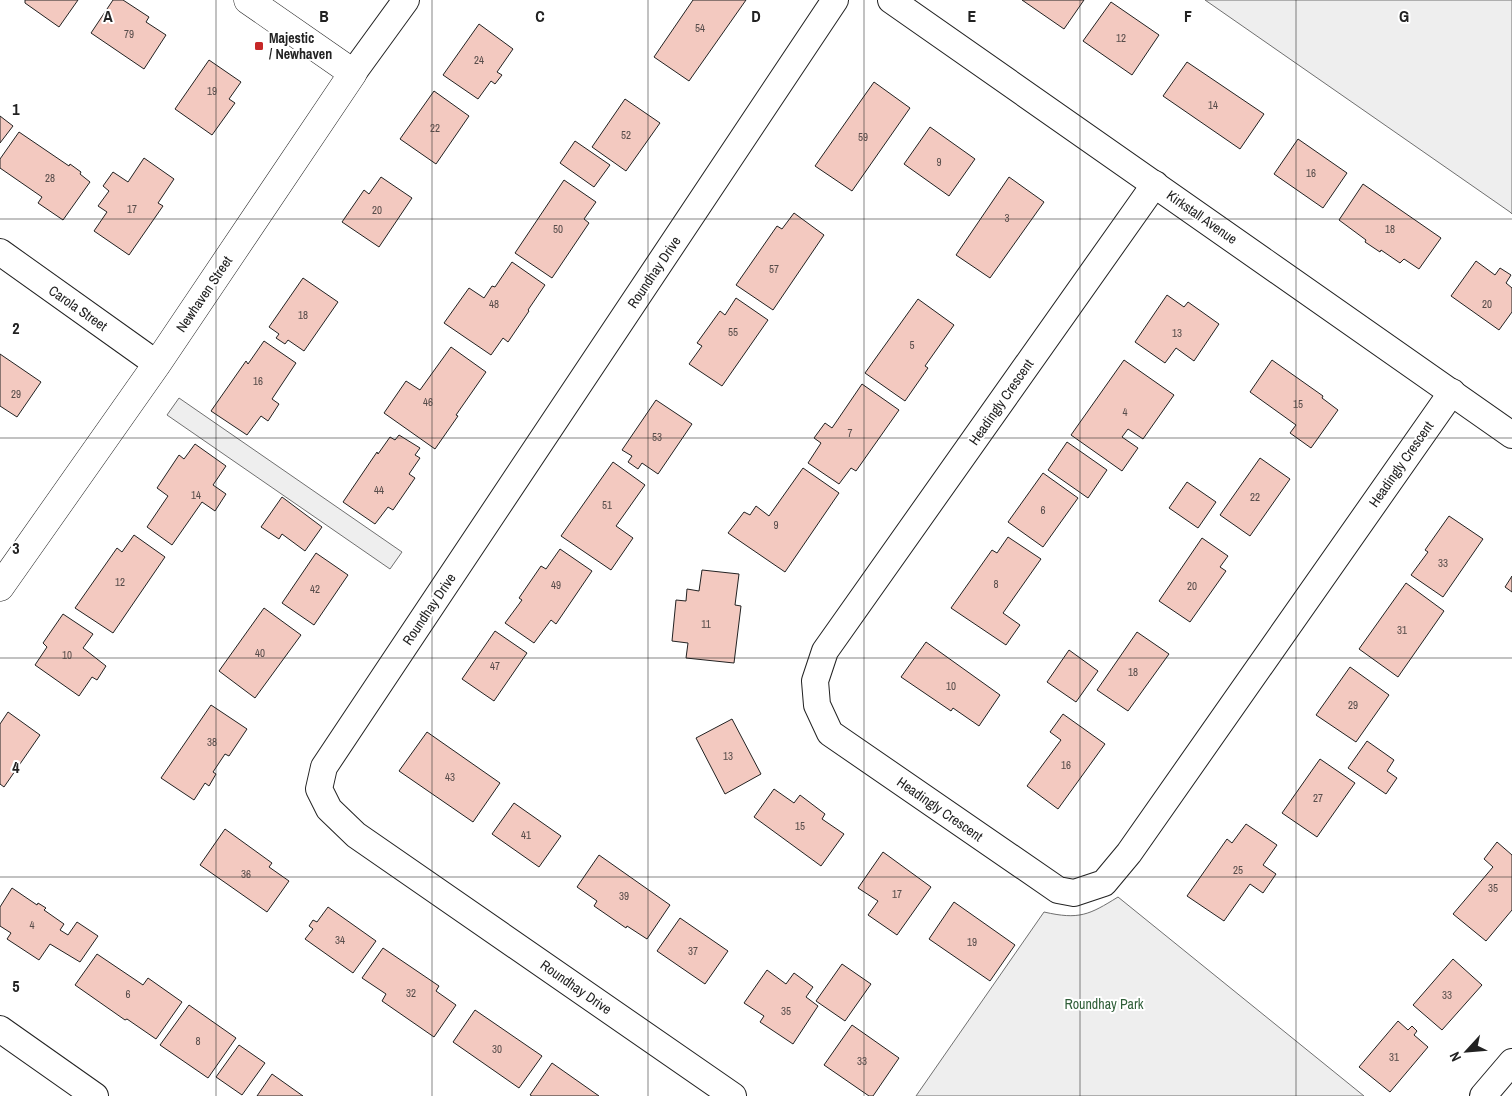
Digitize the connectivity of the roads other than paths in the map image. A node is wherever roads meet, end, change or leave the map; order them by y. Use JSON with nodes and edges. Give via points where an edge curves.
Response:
{"nodes":[{"id":1,"x":248,"y":0,"type":"edge"},
{"id":2,"x":406,"y":0,"type":"edge"},
{"id":3,"x":835,"y":0,"type":"edge"},
{"id":4,"x":891,"y":0,"type":"edge"},
{"id":5,"x":353,"y":73,"type":"junction"},
{"id":6,"x":1155,"y":184,"type":"junction"},
{"id":7,"x":0,"y":252,"type":"edge"},
{"id":8,"x":157,"y":364,"type":"junction"},
{"id":9,"x":1452,"y":392,"type":"junction"},
{"id":10,"x":1512,"y":435,"type":"edge"},
{"id":11,"x":0,"y":586,"type":"edge"},
{"id":12,"x":0,"y":1029,"type":"edge"},
{"id":13,"x":1512,"y":1062,"type":"edge"},
{"id":14,"x":95,"y":1096,"type":"edge"},
{"id":15,"x":734,"y":1096,"type":"edge"},
{"id":16,"x":1483,"y":1096,"type":"edge"}],
"edges":[{"from":1,"to":5,"type":"street"},
{"from":2,"to":5,"type":"street","name":"Newhaven Street"},
{"from":3,"to":15,"type":"street","name":"Roundhay Drive","via":[[324,767],[318,789],[329,809],[356,835]]},
{"from":4,"to":6,"type":"street","name":"Kirkstall Avenue"},
{"from":5,"to":8,"type":"street","name":"Newhaven Street"},
{"from":6,"to":9,"type":"street","name":"Kirkstall Avenue"},
{"from":6,"to":9,"type":"street","name":"Headingly Crescent","via":[[825,651],[815,681],[817,704],[830,733],[1058,890],[1074,893],[1104,883],[1129,853]]},
{"from":7,"to":8,"type":"street","name":"Carola Street"},
{"from":8,"to":11,"type":"street","name":"Newhaven Street"},
{"from":9,"to":10,"type":"street","name":"Kirkstall Avenue"},
{"from":12,"to":14,"type":"street"},
{"from":13,"to":16,"type":"street"}]}
